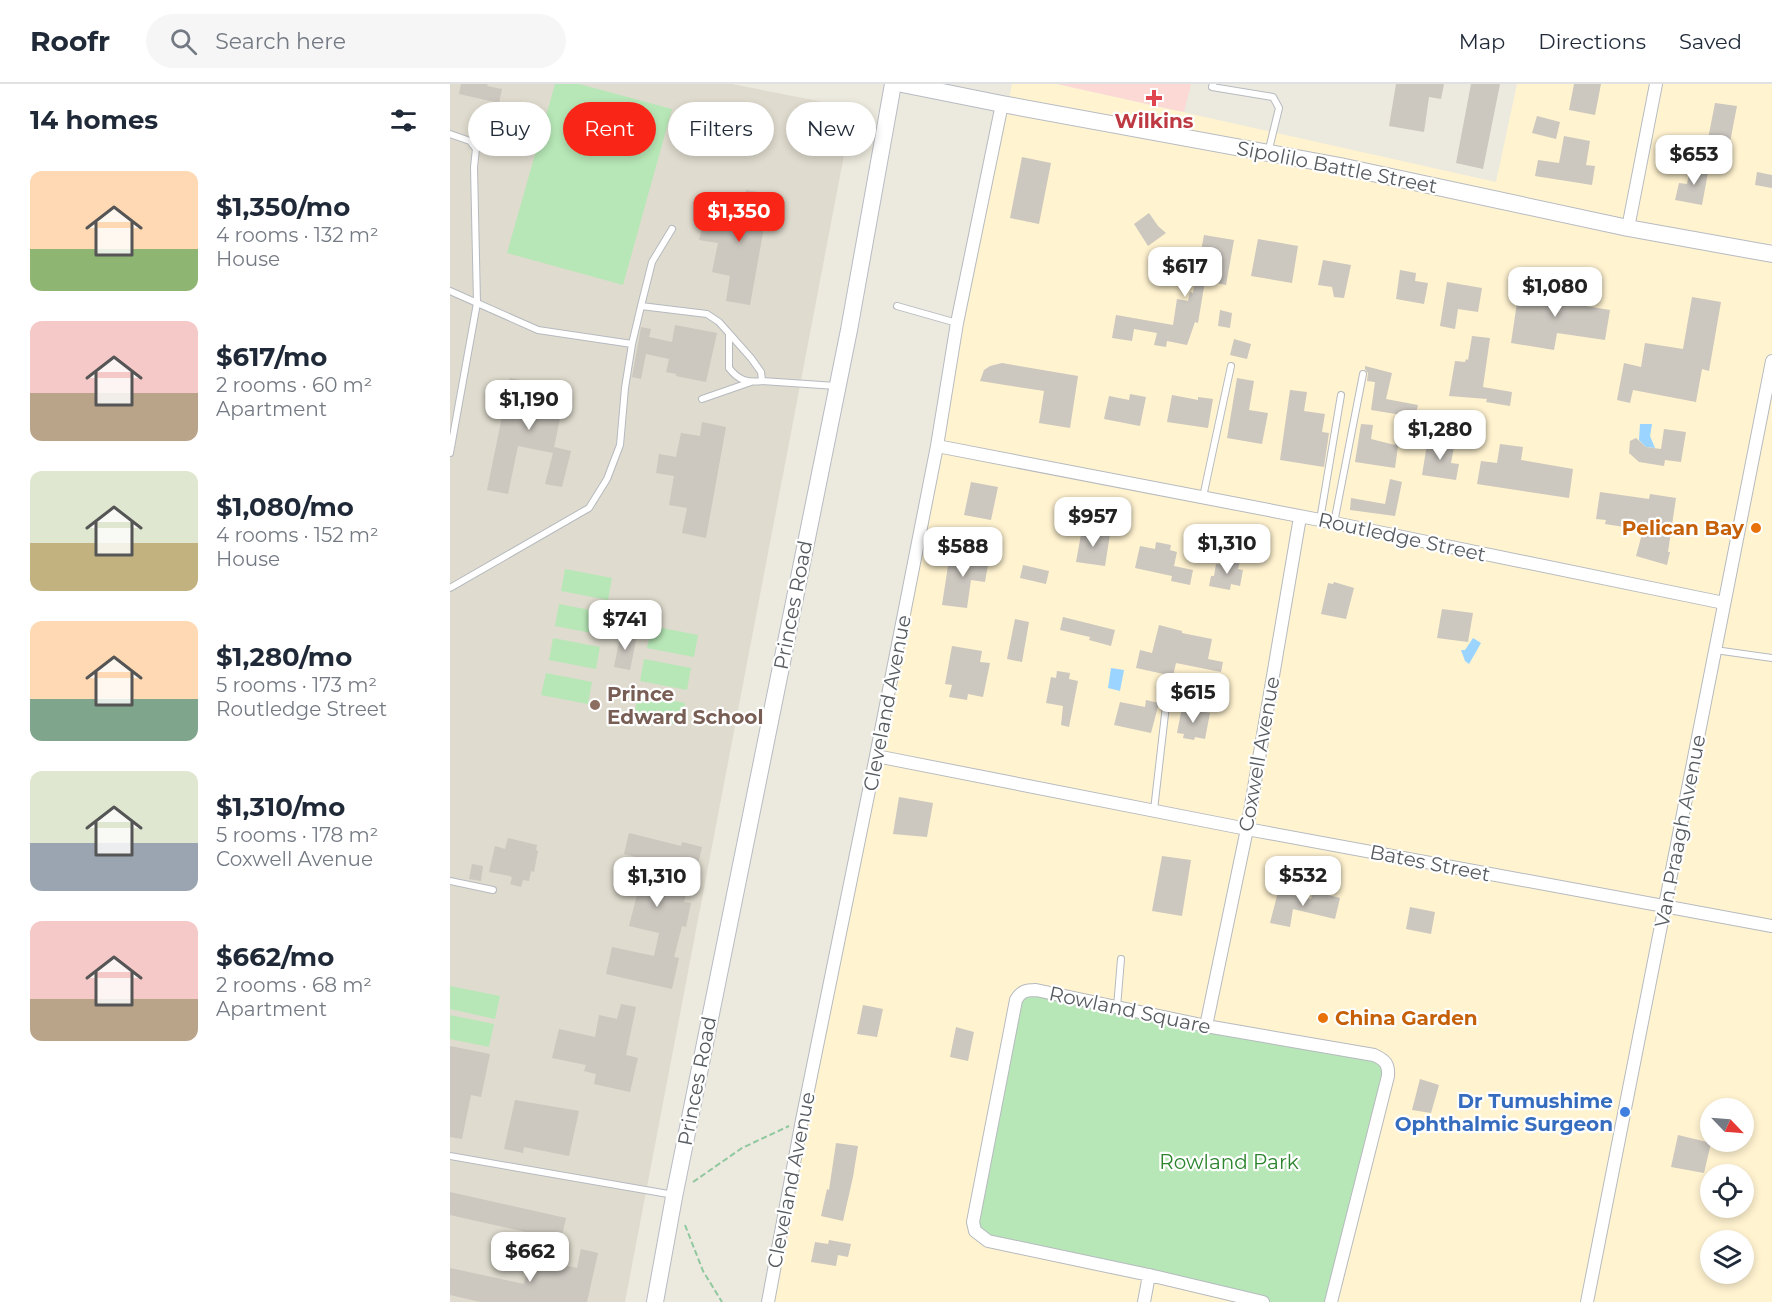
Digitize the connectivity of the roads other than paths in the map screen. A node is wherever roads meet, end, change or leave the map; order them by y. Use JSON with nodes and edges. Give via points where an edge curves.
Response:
{"nodes":[{"id":1,"x":893,"y":84,"type":"edge"},
{"id":2,"x":902,"y":84,"type":"edge"},
{"id":3,"x":1213,"y":84,"type":"edge"},
{"id":4,"x":1656,"y":84,"type":"edge"},
{"id":5,"x":1002,"y":104,"type":"junction"},
{"id":6,"x":450,"y":134,"type":"edge"},
{"id":7,"x":1268,"y":153,"type":"junction"},
{"id":8,"x":1628,"y":228,"type":"junction"},
{"id":9,"x":672,"y":229,"type":"dead end"},
{"id":10,"x":1772,"y":254,"type":"edge"},
{"id":11,"x":450,"y":291,"type":"edge"},
{"id":12,"x":477,"y":303,"type":"junction"},
{"id":13,"x":641,"y":306,"type":"junction"},
{"id":14,"x":897,"y":306,"type":"dead end"},
{"id":15,"x":957,"y":323,"type":"junction"},
{"id":16,"x":729,"y":334,"type":"junction"},
{"id":17,"x":632,"y":344,"type":"junction"},
{"id":18,"x":1772,"y":361,"type":"edge"},
{"id":19,"x":1231,"y":366,"type":"dead end"},
{"id":20,"x":1363,"y":374,"type":"dead end"},
{"id":21,"x":762,"y":381,"type":"junction"},
{"id":22,"x":752,"y":382,"type":"junction"},
{"id":23,"x":837,"y":386,"type":"junction"},
{"id":24,"x":1341,"y":395,"type":"dead end"},
{"id":25,"x":702,"y":399,"type":"dead end"},
{"id":26,"x":937,"y":446,"type":"junction"},
{"id":27,"x":450,"y":453,"type":"edge"},
{"id":28,"x":1202,"y":498,"type":"junction"},
{"id":29,"x":1300,"y":517,"type":"junction"},
{"id":30,"x":1320,"y":520,"type":"junction"},
{"id":31,"x":1334,"y":524,"type":"junction"},
{"id":32,"x":450,"y":588,"type":"edge"},
{"id":33,"x":1724,"y":603,"type":"junction"},
{"id":34,"x":1715,"y":650,"type":"junction"},
{"id":35,"x":1772,"y":658,"type":"edge"},
{"id":36,"x":1168,"y":688,"type":"dead end"},
{"id":37,"x":876,"y":756,"type":"junction"},
{"id":38,"x":1154,"y":811,"type":"junction"},
{"id":39,"x":1247,"y":829,"type":"junction"},
{"id":40,"x":450,"y":881,"type":"edge"},
{"id":41,"x":493,"y":890,"type":"dead end"},
{"id":42,"x":1665,"y":907,"type":"junction"},
{"id":43,"x":1772,"y":926,"type":"edge"},
{"id":44,"x":1121,"y":959,"type":"dead end"},
{"id":45,"x":1117,"y":1007,"type":"junction"},
{"id":46,"x":1206,"y":1026,"type":"junction"},
{"id":47,"x":450,"y":1156,"type":"edge"},
{"id":48,"x":674,"y":1196,"type":"junction"},
{"id":49,"x":1149,"y":1275,"type":"junction"},
{"id":50,"x":655,"y":1302,"type":"edge"},
{"id":51,"x":768,"y":1302,"type":"edge"},
{"id":52,"x":1144,"y":1302,"type":"edge"},
{"id":53,"x":1263,"y":1302,"type":"edge"},
{"id":54,"x":1331,"y":1302,"type":"edge"},
{"id":55,"x":1587,"y":1302,"type":"edge"}],
"edges":[{"from":1,"to":23,"type":"main road","name":"Princes Road"},
{"from":2,"to":5,"type":"main road","name":"Sipolilo Battle Street"},
{"from":3,"to":7,"type":"lane","via":[[1212,87],[1273,97],[1279,108]]},
{"from":4,"to":8,"type":"street"},
{"from":5,"to":7,"type":"main road","name":"Sipolilo Battle Street"},
{"from":5,"to":15,"type":"street","name":"Cleveland Avenue"},
{"from":6,"to":12,"type":"lane","via":[[477,148]]},
{"from":7,"to":8,"type":"main road","name":"Sipolilo Battle Street"},
{"from":8,"to":10,"type":"main road","name":"Sipolilo Battle Street"},
{"from":9,"to":13,"type":"lane","via":[[652,262]]},
{"from":11,"to":12,"type":"lane"},
{"from":12,"to":17,"type":"lane","via":[[538,330]]},
{"from":12,"to":27,"type":"lane"},
{"from":13,"to":16,"type":"lane","via":[[707,314]]},
{"from":13,"to":17,"type":"lane"},
{"from":14,"to":15,"type":"lane"},
{"from":15,"to":26,"type":"street","name":"Cleveland Avenue"},
{"from":16,"to":21,"type":"lane","via":[[761,372]]},
{"from":16,"to":22,"type":"lane","via":[[729,368],[740,379]]},
{"from":17,"to":32,"type":"lane","via":[[620,445],[590,508]]},
{"from":18,"to":33,"type":"street","name":"Van Praagh Avenue"},
{"from":19,"to":28,"type":"lane"},
{"from":20,"to":31,"type":"lane"},
{"from":21,"to":22,"type":"lane"},
{"from":21,"to":23,"type":"lane"},
{"from":22,"to":25,"type":"lane"},
{"from":23,"to":48,"type":"main road","name":"Princes Road"},
{"from":24,"to":30,"type":"lane"},
{"from":26,"to":28,"type":"street","name":"Routledge Street"},
{"from":26,"to":37,"type":"street","name":"Cleveland Avenue"},
{"from":28,"to":29,"type":"street","name":"Routledge Street"},
{"from":29,"to":30,"type":"street","name":"Routledge Street"},
{"from":29,"to":39,"type":"street","name":"Coxwell Avenue"},
{"from":30,"to":31,"type":"street","name":"Routledge Street"},
{"from":31,"to":33,"type":"street","name":"Routledge Street"},
{"from":33,"to":34,"type":"street","name":"Van Praagh Avenue"},
{"from":34,"to":35,"type":"lane"},
{"from":34,"to":42,"type":"street","name":"Van Praagh Avenue"},
{"from":36,"to":38,"type":"lane"},
{"from":37,"to":38,"type":"street","name":"Bates Street"},
{"from":37,"to":51,"type":"street","name":"Cleveland Avenue"},
{"from":38,"to":39,"type":"street","name":"Bates Street"},
{"from":39,"to":42,"type":"street","name":"Bates Street"},
{"from":39,"to":46,"type":"street","name":"Coxwell Avenue"},
{"from":40,"to":41,"type":"lane"},
{"from":42,"to":43,"type":"street","name":"Bates Street"},
{"from":42,"to":55,"type":"street","name":"Van Praagh Avenue"},
{"from":44,"to":45,"type":"lane"},
{"from":45,"to":46,"type":"street","name":"Rowland Square"},
{"from":45,"to":49,"type":"street","name":"Rowland Square","via":[[1036,990],[1020,993],[973,1222],[975,1231],[988,1241]]},
{"from":46,"to":54,"type":"street","name":"Rowland Square","via":[[1374,1055],[1389,1067]]},
{"from":47,"to":48,"type":"lane"},
{"from":48,"to":50,"type":"main road","name":"Princes Road"},
{"from":49,"to":52,"type":"street"},
{"from":49,"to":53,"type":"street","name":"Rowland Square"}]}
